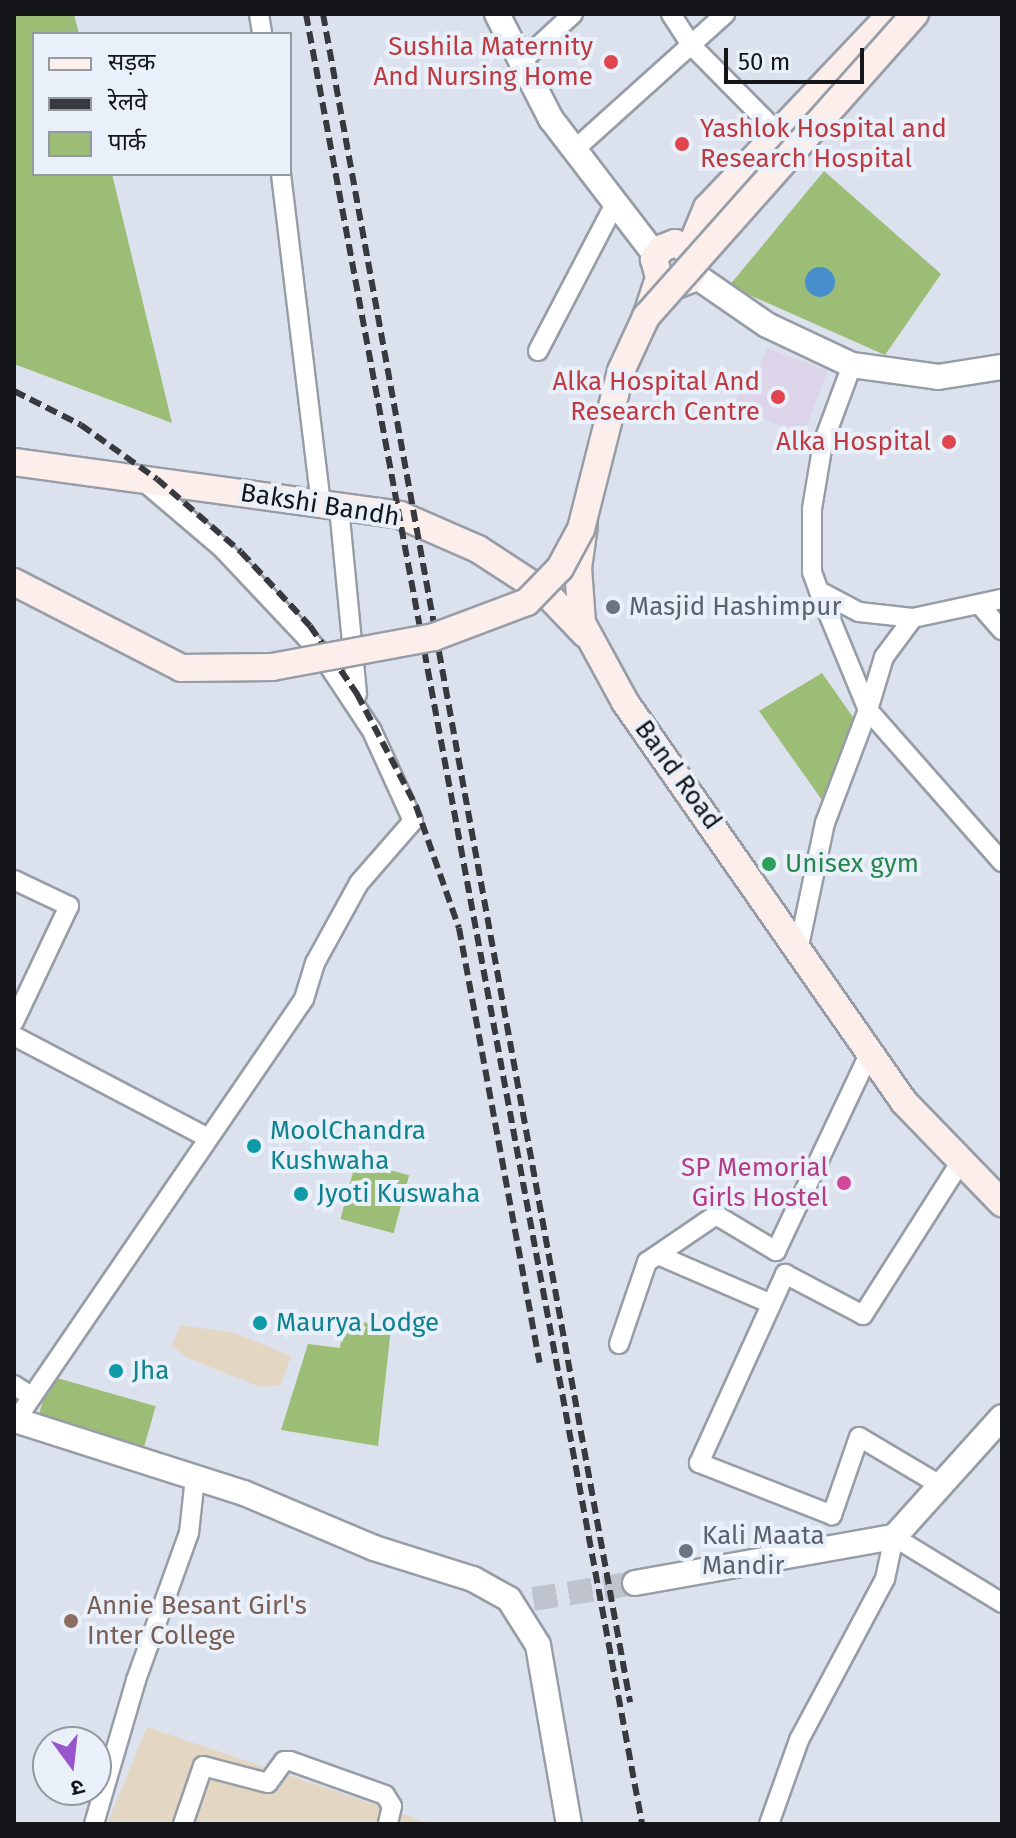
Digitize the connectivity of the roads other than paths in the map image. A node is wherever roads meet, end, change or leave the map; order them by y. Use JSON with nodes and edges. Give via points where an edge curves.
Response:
{"nodes":[{"id":1,"x":497,"y":14,"type":"edge"},
{"id":2,"x":671,"y":14,"type":"edge"},
{"id":3,"x":725,"y":14,"type":"edge"},
{"id":4,"x":891,"y":14,"type":"edge"},
{"id":5,"x":915,"y":14,"type":"edge"},
{"id":6,"x":925,"y":14,"type":"edge"},
{"id":7,"x":566,"y":17,"type":"edge"},
{"id":8,"x":691,"y":45,"type":"junction"},
{"id":9,"x":520,"y":63,"type":"junction"},
{"id":10,"x":778,"y":133,"type":"junction"},
{"id":11,"x":573,"y":151,"type":"junction"},
{"id":12,"x":281,"y":176,"type":"edge"},
{"id":13,"x":616,"y":202,"type":"junction"},
{"id":14,"x":691,"y":263,"type":"junction"},
{"id":15,"x":657,"y":267,"type":"junction"},
{"id":16,"x":538,"y":351,"type":"dead end"},
{"id":17,"x":852,"y":365,"type":"junction"},
{"id":18,"x":1002,"y":367,"type":"edge"},
{"id":19,"x":14,"y":462,"type":"edge"},
{"id":20,"x":137,"y":476,"type":"junction"},
{"id":21,"x":330,"y":506,"type":"junction"},
{"id":22,"x":14,"y":582,"type":"edge"},
{"id":23,"x":819,"y":591,"type":"junction"},
{"id":24,"x":1002,"y":599,"type":"edge"},
{"id":25,"x":979,"y":604,"type":"junction"},
{"id":26,"x":913,"y":618,"type":"junction"},
{"id":27,"x":1002,"y":630,"type":"edge"},
{"id":28,"x":589,"y":638,"type":"junction"},
{"id":29,"x":357,"y":694,"type":"dead end"},
{"id":30,"x":868,"y":710,"type":"junction"},
{"id":31,"x":1002,"y":862,"type":"edge"},
{"id":32,"x":14,"y":880,"type":"edge"},
{"id":33,"x":799,"y":946,"type":"junction"},
{"id":34,"x":20,"y":992,"type":"edge"},
{"id":35,"x":14,"y":1022,"type":"edge"},
{"id":36,"x":14,"y":1036,"type":"edge"},
{"id":37,"x":869,"y":1054,"type":"junction"},
{"id":38,"x":208,"y":1138,"type":"junction"},
{"id":39,"x":961,"y":1161,"type":"junction"},
{"id":40,"x":1002,"y":1203,"type":"edge"},
{"id":41,"x":658,"y":1255,"type":"junction"},
{"id":42,"x":771,"y":1304,"type":"junction"},
{"id":43,"x":619,"y":1344,"type":"dead end"},
{"id":44,"x":14,"y":1385,"type":"edge"},
{"id":45,"x":31,"y":1396,"type":"junction"},
{"id":46,"x":1002,"y":1417,"type":"edge"},
{"id":47,"x":15,"y":1422,"type":"edge"},
{"id":48,"x":195,"y":1478,"type":"junction"},
{"id":49,"x":940,"y":1485,"type":"junction"},
{"id":50,"x":894,"y":1537,"type":"junction"},
{"id":51,"x":473,"y":1579,"type":"junction"},
{"id":52,"x":635,"y":1583,"type":"tunnel mouth"},
{"id":53,"x":533,"y":1599,"type":"tunnel mouth"},
{"id":54,"x":1002,"y":1603,"type":"edge"},
{"id":55,"x":94,"y":1824,"type":"edge"},
{"id":56,"x":183,"y":1824,"type":"edge"},
{"id":57,"x":388,"y":1824,"type":"edge"},
{"id":58,"x":569,"y":1824,"type":"edge"},
{"id":59,"x":769,"y":1824,"type":"edge"}],
"edges":[{"from":1,"to":9,"type":"street"},
{"from":2,"to":8,"type":"street"},
{"from":3,"to":8,"type":"street"},
{"from":4,"to":10,"type":"main road"},
{"from":5,"to":22,"type":"main road","bridge":true,"via":[[646,317],[621,371],[581,529],[560,568],[527,602],[434,637],[272,667],[181,668]]},
{"from":6,"to":14,"type":"main road"},
{"from":7,"to":9,"type":"street"},
{"from":8,"to":10,"type":"street"},
{"from":8,"to":11,"type":"street"},
{"from":9,"to":11,"type":"street"},
{"from":10,"to":14,"type":"main road","via":[[707,208]]},
{"from":11,"to":13,"type":"street"},
{"from":12,"to":21,"type":"street"},
{"from":13,"to":15,"type":"street"},
{"from":13,"to":16,"type":"street"},
{"from":14,"to":15,"type":"main road","via":[[676,285]]},
{"from":14,"to":15,"type":"main road","via":[[675,243]]},
{"from":14,"to":17,"type":"street","via":[[767,325]]},
{"from":15,"to":28,"type":"main road","name":"Band Road","via":[[588,486],[578,568],[582,623]]},
{"from":17,"to":18,"type":"street","via":[[938,377]]},
{"from":17,"to":23,"type":"street","via":[[823,443],[812,509],[812,572]]},
{"from":19,"to":20,"type":"main road","name":"Bakshi Bandh"},
{"from":20,"to":21,"type":"main road","name":"Bakshi Bandh"},
{"from":20,"to":38,"type":"street","via":[[223,549],[319,651],[372,731],[413,821],[359,883],[315,963],[304,999]]},
{"from":21,"to":28,"type":"main road","name":"Bakshi Bandh","via":[[400,515],[478,549],[547,594]]},
{"from":21,"to":29,"type":"street"},
{"from":23,"to":26,"type":"street","via":[[859,612]]},
{"from":23,"to":30,"type":"street"},
{"from":24,"to":25,"type":"street"},
{"from":25,"to":26,"type":"street"},
{"from":25,"to":27,"type":"street"},
{"from":26,"to":30,"type":"street","via":[[884,657]]},
{"from":28,"to":33,"type":"main road","name":"Band Road","via":[[625,702]]},
{"from":30,"to":31,"type":"street"},
{"from":30,"to":33,"type":"street","via":[[825,823]]},
{"from":32,"to":34,"type":"street","via":[[69,906]]},
{"from":33,"to":37,"type":"main road","name":"Band Road"},
{"from":34,"to":35,"type":"street"},
{"from":36,"to":38,"type":"street"},
{"from":37,"to":39,"type":"main road","name":"Band Road","via":[[904,1102]]},
{"from":37,"to":41,"type":"street","via":[[776,1251],[716,1215]]},
{"from":38,"to":45,"type":"street"},
{"from":39,"to":40,"type":"main road","name":"Band Road"},
{"from":39,"to":42,"type":"street","via":[[863,1315],[785,1274]]},
{"from":41,"to":42,"type":"street"},
{"from":41,"to":43,"type":"street","via":[[647,1262]]},
{"from":42,"to":49,"type":"street","via":[[699,1463],[832,1515],[859,1437]]},
{"from":44,"to":45,"type":"street"},
{"from":45,"to":47,"type":"street"},
{"from":46,"to":49,"type":"street"},
{"from":47,"to":48,"type":"street"},
{"from":48,"to":51,"type":"street","via":[[285,1508],[374,1548]]},
{"from":48,"to":55,"type":"street","via":[[189,1533],[136,1680]]},
{"from":49,"to":50,"type":"street"},
{"from":50,"to":52,"type":"street"},
{"from":50,"to":54,"type":"street"},
{"from":50,"to":59,"type":"street","via":[[885,1579],[799,1740],[771,1806]]},
{"from":51,"to":53,"type":"street"},
{"from":51,"to":58,"type":"street","via":[[509,1599],[538,1645]]},
{"from":56,"to":57,"type":"street","via":[[203,1766],[268,1783],[284,1761],[290,1761],[385,1795],[392,1806]]}]}
